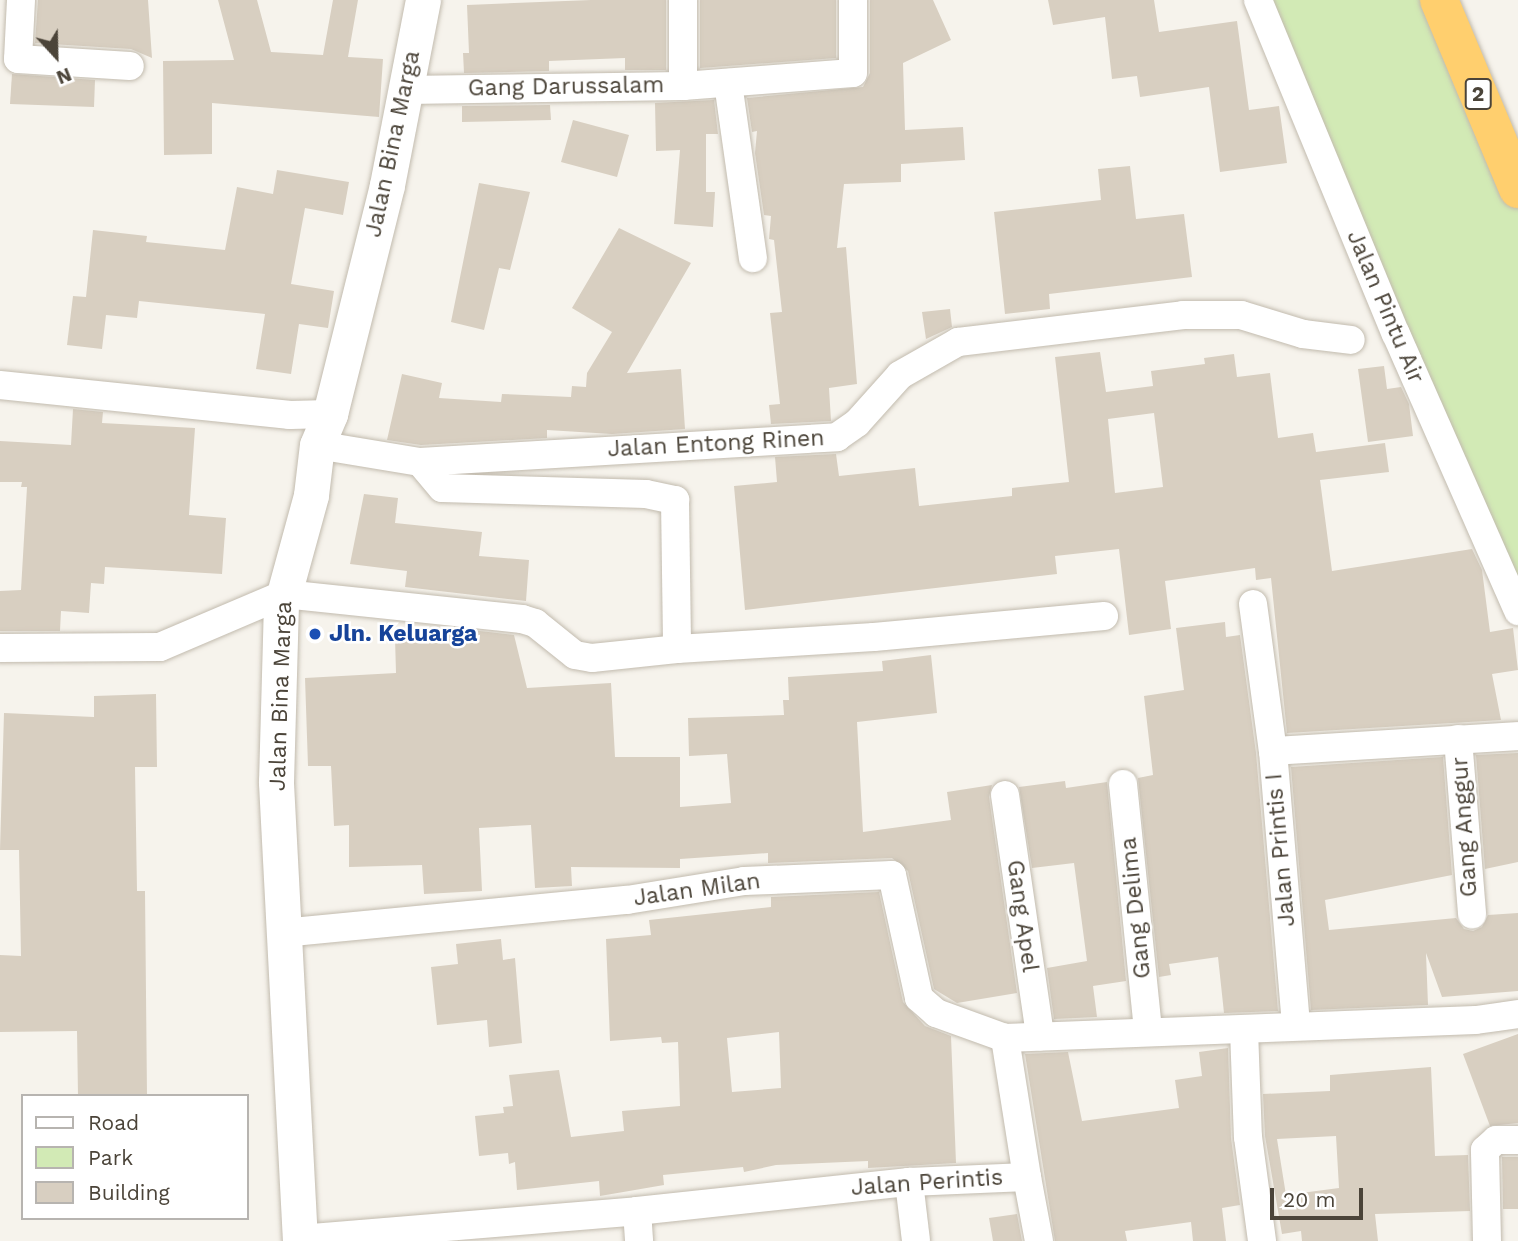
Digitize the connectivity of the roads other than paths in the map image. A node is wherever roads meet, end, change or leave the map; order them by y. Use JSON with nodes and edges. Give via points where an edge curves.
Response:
{"nodes":[{"id":1,"x":21,"y":0,"type":"edge"},
{"id":2,"x":423,"y":0,"type":"edge"},
{"id":3,"x":683,"y":0,"type":"edge"},
{"id":4,"x":853,"y":0,"type":"edge"},
{"id":5,"x":1258,"y":0,"type":"edge"},
{"id":6,"x":1439,"y":0,"type":"edge"},
{"id":7,"x":130,"y":66,"type":"dead end"},
{"id":8,"x":728,"y":83,"type":"junction"},
{"id":9,"x":683,"y":86,"type":"junction"},
{"id":10,"x":405,"y":90,"type":"junction"},
{"id":11,"x":1518,"y":189,"type":"edge"},
{"id":12,"x":753,"y":257,"type":"dead end"},
{"id":13,"x":1351,"y":340,"type":"dead end"},
{"id":14,"x":0,"y":386,"type":"edge"},
{"id":15,"x":323,"y":430,"type":"junction"},
{"id":16,"x":420,"y":462,"type":"junction"},
{"id":17,"x":284,"y":594,"type":"junction"},
{"id":18,"x":1253,"y":604,"type":"dead end"},
{"id":19,"x":1518,"y":611,"type":"edge"},
{"id":20,"x":1104,"y":616,"type":"dead end"},
{"id":21,"x":0,"y":648,"type":"edge"},
{"id":22,"x":677,"y":649,"type":"junction"},
{"id":23,"x":1518,"y":736,"type":"edge"},
{"id":24,"x":1458,"y":739,"type":"junction"},
{"id":25,"x":1273,"y":751,"type":"junction"},
{"id":26,"x":1123,"y":785,"type":"dead end"},
{"id":27,"x":1004,"y":795,"type":"dead end"},
{"id":28,"x":1472,"y":915,"type":"dead end"},
{"id":29,"x":282,"y":933,"type":"junction"},
{"id":30,"x":1518,"y":1014,"type":"edge"},
{"id":31,"x":1296,"y":1026,"type":"junction"},
{"id":32,"x":1244,"y":1030,"type":"junction"},
{"id":33,"x":1148,"y":1032,"type":"junction"},
{"id":34,"x":1040,"y":1036,"type":"junction"},
{"id":35,"x":1005,"y":1038,"type":"junction"},
{"id":36,"x":1518,"y":1140,"type":"edge"},
{"id":37,"x":1027,"y":1177,"type":"junction"},
{"id":38,"x":909,"y":1182,"type":"junction"},
{"id":39,"x":638,"y":1211,"type":"junction"},
{"id":40,"x":300,"y":1240,"type":"edge"},
{"id":41,"x":639,"y":1241,"type":"edge"},
{"id":42,"x":916,"y":1241,"type":"edge"},
{"id":43,"x":1039,"y":1241,"type":"edge"},
{"id":44,"x":1262,"y":1241,"type":"edge"},
{"id":45,"x":1487,"y":1241,"type":"edge"}],
"edges":[{"from":1,"to":7,"type":"street","via":[[18,59]]},
{"from":2,"to":10,"type":"street","name":"Jalan Bina Marga"},
{"from":3,"to":9,"type":"street"},
{"from":4,"to":8,"type":"street","name":"Gang Darussalam","via":[[853,73]]},
{"from":5,"to":19,"type":"street","name":"Jalan Pintu Air","via":[[1396,334]]},
{"from":6,"to":11,"type":"highway","number":"2"},
{"from":8,"to":9,"type":"street","name":"Gang Darussalam"},
{"from":8,"to":12,"type":"street"},
{"from":9,"to":10,"type":"street","name":"Gang Darussalam"},
{"from":10,"to":15,"type":"street","name":"Jalan Bina Marga","via":[[387,185]]},
{"from":13,"to":16,"type":"street","name":"Jalan Entong Rinen","via":[[1303,334],[1241,315],[1183,315],[1033,330],[958,342],[900,375],[857,423],[836,437]]},
{"from":14,"to":15,"type":"street","name":"Jalan Entong Rinen","via":[[290,415]]},
{"from":15,"to":16,"type":"street","name":"Jalan Entong Rinen"},
{"from":15,"to":17,"type":"street","name":"Jalan Bina Marga"},
{"from":16,"to":22,"type":"street","name":"Jalan Entong Rinen","via":[[442,488],[646,494],[675,500]]},
{"from":17,"to":21,"type":"street","via":[[160,647]]},
{"from":17,"to":22,"type":"street","via":[[522,619],[535,623],[575,655]]},
{"from":17,"to":29,"type":"street","name":"Jalan Bina Marga","via":[[275,782]]},
{"from":18,"to":25,"type":"street"},
{"from":20,"to":22,"type":"street"},
{"from":23,"to":24,"type":"street","name":"Jalan Printis I"},
{"from":24,"to":25,"type":"street","name":"Jalan Printis I"},
{"from":24,"to":28,"type":"street","name":"Gang Anggur"},
{"from":25,"to":31,"type":"street","name":"Jalan Printis I"},
{"from":26,"to":33,"type":"street","name":"Gang Delima"},
{"from":27,"to":34,"type":"street","name":"Gang Apel"},
{"from":29,"to":35,"type":"street","name":"Jalan Milan","via":[[627,900],[744,881],[892,875],[919,998],[936,1013]]},
{"from":29,"to":40,"type":"street","name":"Jalan Bina Marga"},
{"from":30,"to":31,"type":"street","via":[[1476,1020]]},
{"from":31,"to":32,"type":"street"},
{"from":32,"to":33,"type":"street"},
{"from":32,"to":44,"type":"street","via":[[1248,1137]]},
{"from":33,"to":34,"type":"street"},
{"from":34,"to":35,"type":"street"},
{"from":35,"to":37,"type":"street","name":"Jalan Perintis"},
{"from":36,"to":45,"type":"street","via":[[1496,1140],[1485,1150]]},
{"from":37,"to":38,"type":"street","name":"Jalan Perintis"},
{"from":37,"to":43,"type":"street"},
{"from":38,"to":39,"type":"street","name":"Jalan Perintis"},
{"from":38,"to":42,"type":"street"},
{"from":39,"to":40,"type":"street","name":"Jalan Perintis"},
{"from":39,"to":41,"type":"street"}]}
